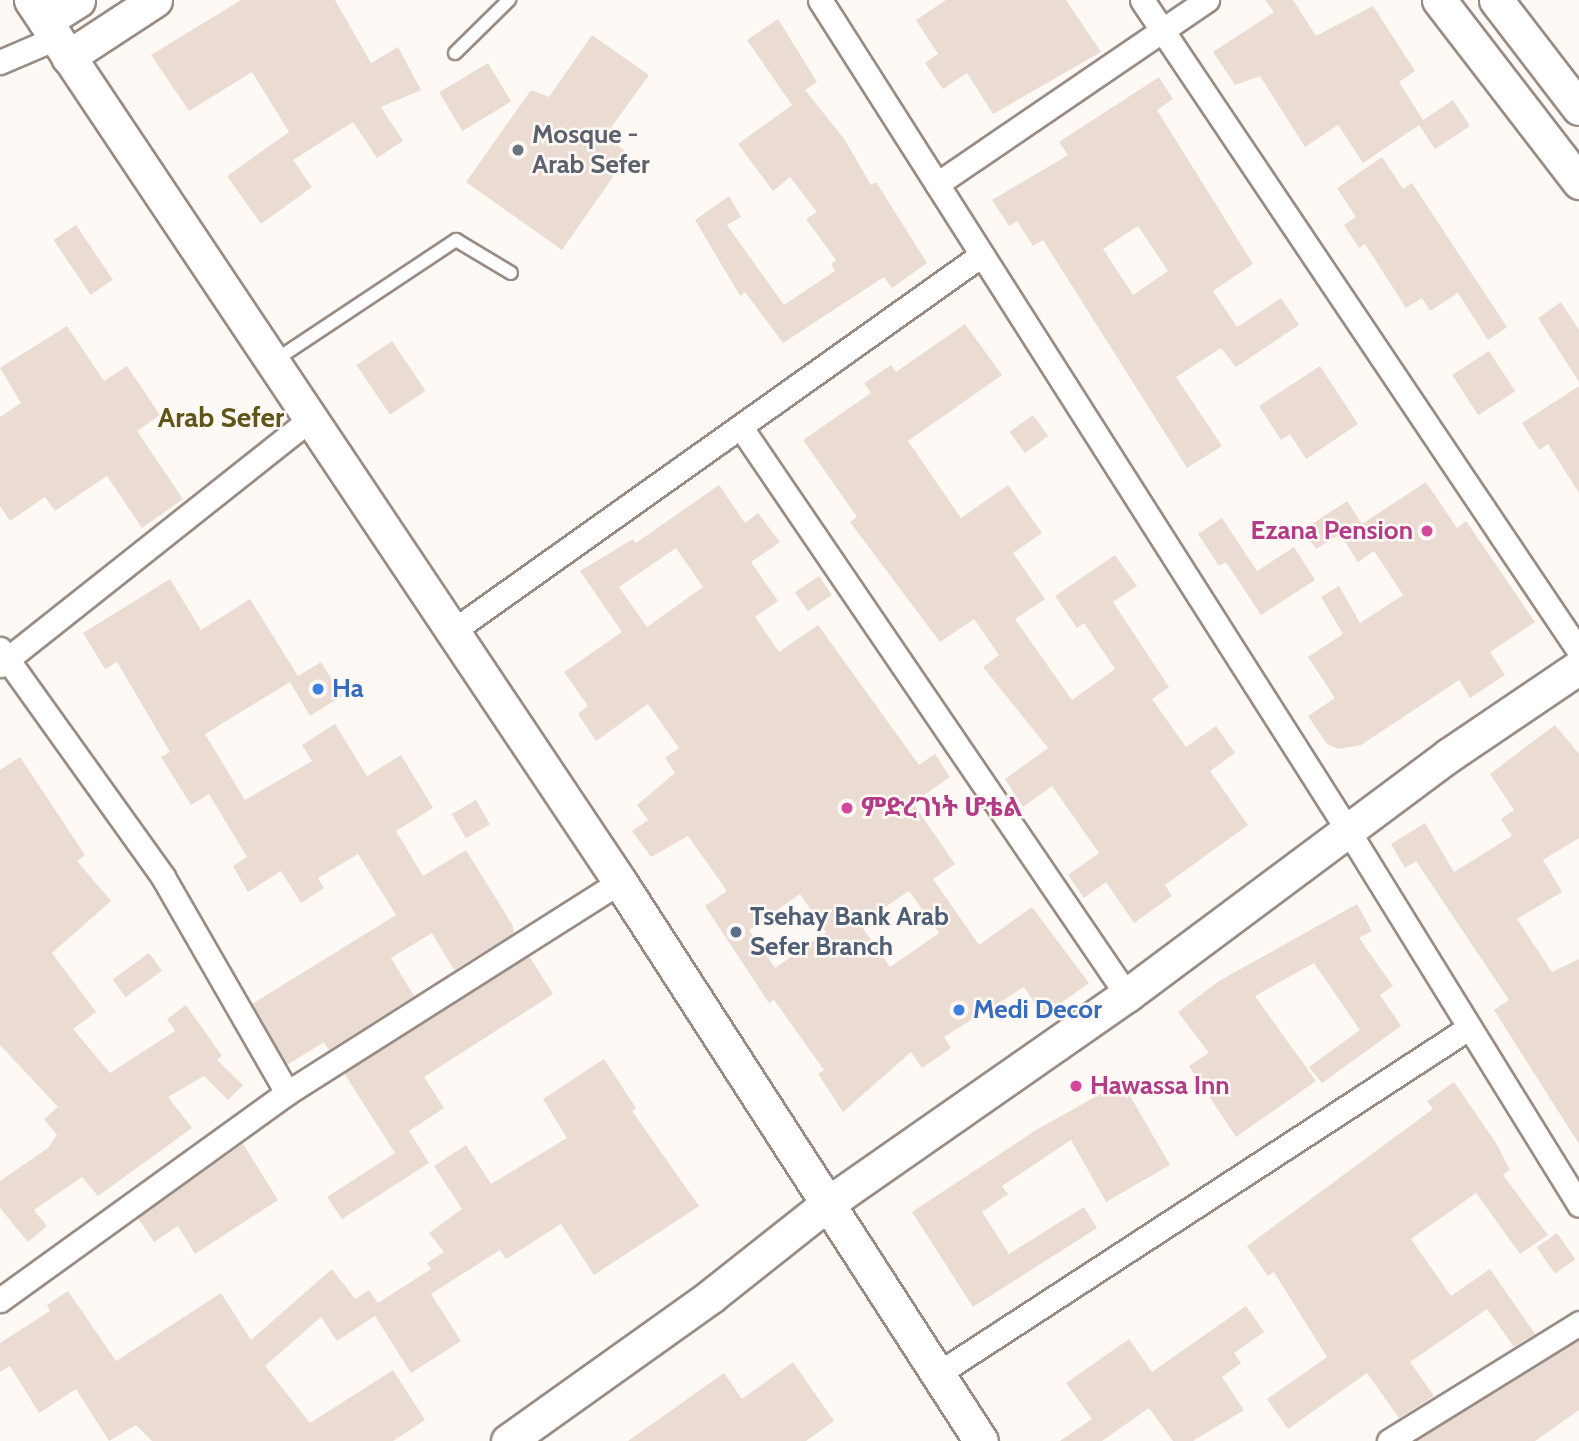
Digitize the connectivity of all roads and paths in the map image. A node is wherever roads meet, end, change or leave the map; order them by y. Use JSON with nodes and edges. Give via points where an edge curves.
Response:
{"nodes":[{"id":1,"x":78,"y":0,"type":"edge"},
{"id":2,"x":155,"y":0,"type":"edge"},
{"id":3,"x":509,"y":0,"type":"edge"},
{"id":4,"x":820,"y":0,"type":"edge"},
{"id":5,"x":1142,"y":0,"type":"edge"},
{"id":6,"x":1207,"y":0,"type":"edge"},
{"id":7,"x":1439,"y":0,"type":"edge"},
{"id":8,"x":1496,"y":0,"type":"edge"},
{"id":9,"x":50,"y":29,"type":"edge"},
{"id":10,"x":1164,"y":33,"type":"junction"},
{"id":11,"x":455,"y":53,"type":"dead end"},
{"id":12,"x":0,"y":62,"type":"edge"},
{"id":13,"x":1579,"y":108,"type":"edge"},
{"id":14,"x":1579,"y":182,"type":"edge"},
{"id":15,"x":937,"y":184,"type":"junction"},
{"id":16,"x":980,"y":256,"type":"junction"},
{"id":17,"x":511,"y":273,"type":"dead end"},
{"id":18,"x":273,"y":361,"type":"junction"},
{"id":19,"x":313,"y":417,"type":"junction"},
{"id":20,"x":742,"y":429,"type":"junction"},
{"id":21,"x":450,"y":633,"type":"junction"},
{"id":22,"x":1579,"y":651,"type":"edge"},
{"id":23,"x":3,"y":658,"type":"edge"},
{"id":24,"x":1579,"y":667,"type":"edge"},
{"id":25,"x":1349,"y":832,"type":"junction"},
{"id":26,"x":620,"y":882,"type":"junction"},
{"id":27,"x":1127,"y":995,"type":"junction"},
{"id":28,"x":1467,"y":1029,"type":"junction"},
{"id":29,"x":287,"y":1093,"type":"junction"},
{"id":30,"x":827,"y":1204,"type":"junction"},
{"id":31,"x":1579,"y":1205,"type":"edge"},
{"id":32,"x":0,"y":1300,"type":"edge"},
{"id":33,"x":1579,"y":1322,"type":"edge"},
{"id":34,"x":936,"y":1375,"type":"junction"},
{"id":35,"x":508,"y":1441,"type":"edge"},
{"id":36,"x":981,"y":1441,"type":"edge"},
{"id":37,"x":1389,"y":1441,"type":"edge"}],
"edges":[{"from":1,"to":9,"type":"street"},
{"from":2,"to":9,"type":"street"},
{"from":3,"to":11,"type":"lane"},
{"from":4,"to":15,"type":"street"},
{"from":5,"to":10,"type":"street"},
{"from":6,"to":10,"type":"street"},
{"from":7,"to":14,"type":"street"},
{"from":8,"to":13,"type":"street"},
{"from":9,"to":12,"type":"street"},
{"from":9,"to":18,"type":"street"},
{"from":10,"to":15,"type":"street"},
{"from":10,"to":22,"type":"street"},
{"from":15,"to":16,"type":"street"},
{"from":16,"to":20,"type":"street"},
{"from":16,"to":25,"type":"street"},
{"from":17,"to":18,"type":"lane","via":[[456,240]]},
{"from":18,"to":19,"type":"street"},
{"from":19,"to":21,"type":"street"},
{"from":19,"to":23,"type":"street"},
{"from":20,"to":21,"type":"street"},
{"from":20,"to":27,"type":"street"},
{"from":21,"to":26,"type":"street"},
{"from":23,"to":29,"type":"street","via":[[163,877]]},
{"from":24,"to":25,"type":"street"},
{"from":25,"to":27,"type":"street"},
{"from":25,"to":28,"type":"street"},
{"from":26,"to":29,"type":"street"},
{"from":26,"to":30,"type":"street"},
{"from":27,"to":30,"type":"street"},
{"from":28,"to":31,"type":"street"},
{"from":28,"to":34,"type":"street"},
{"from":29,"to":32,"type":"street"},
{"from":30,"to":34,"type":"street"},
{"from":30,"to":35,"type":"street","via":[[711,1296]]},
{"from":33,"to":37,"type":"street"},
{"from":34,"to":36,"type":"street"}]}
